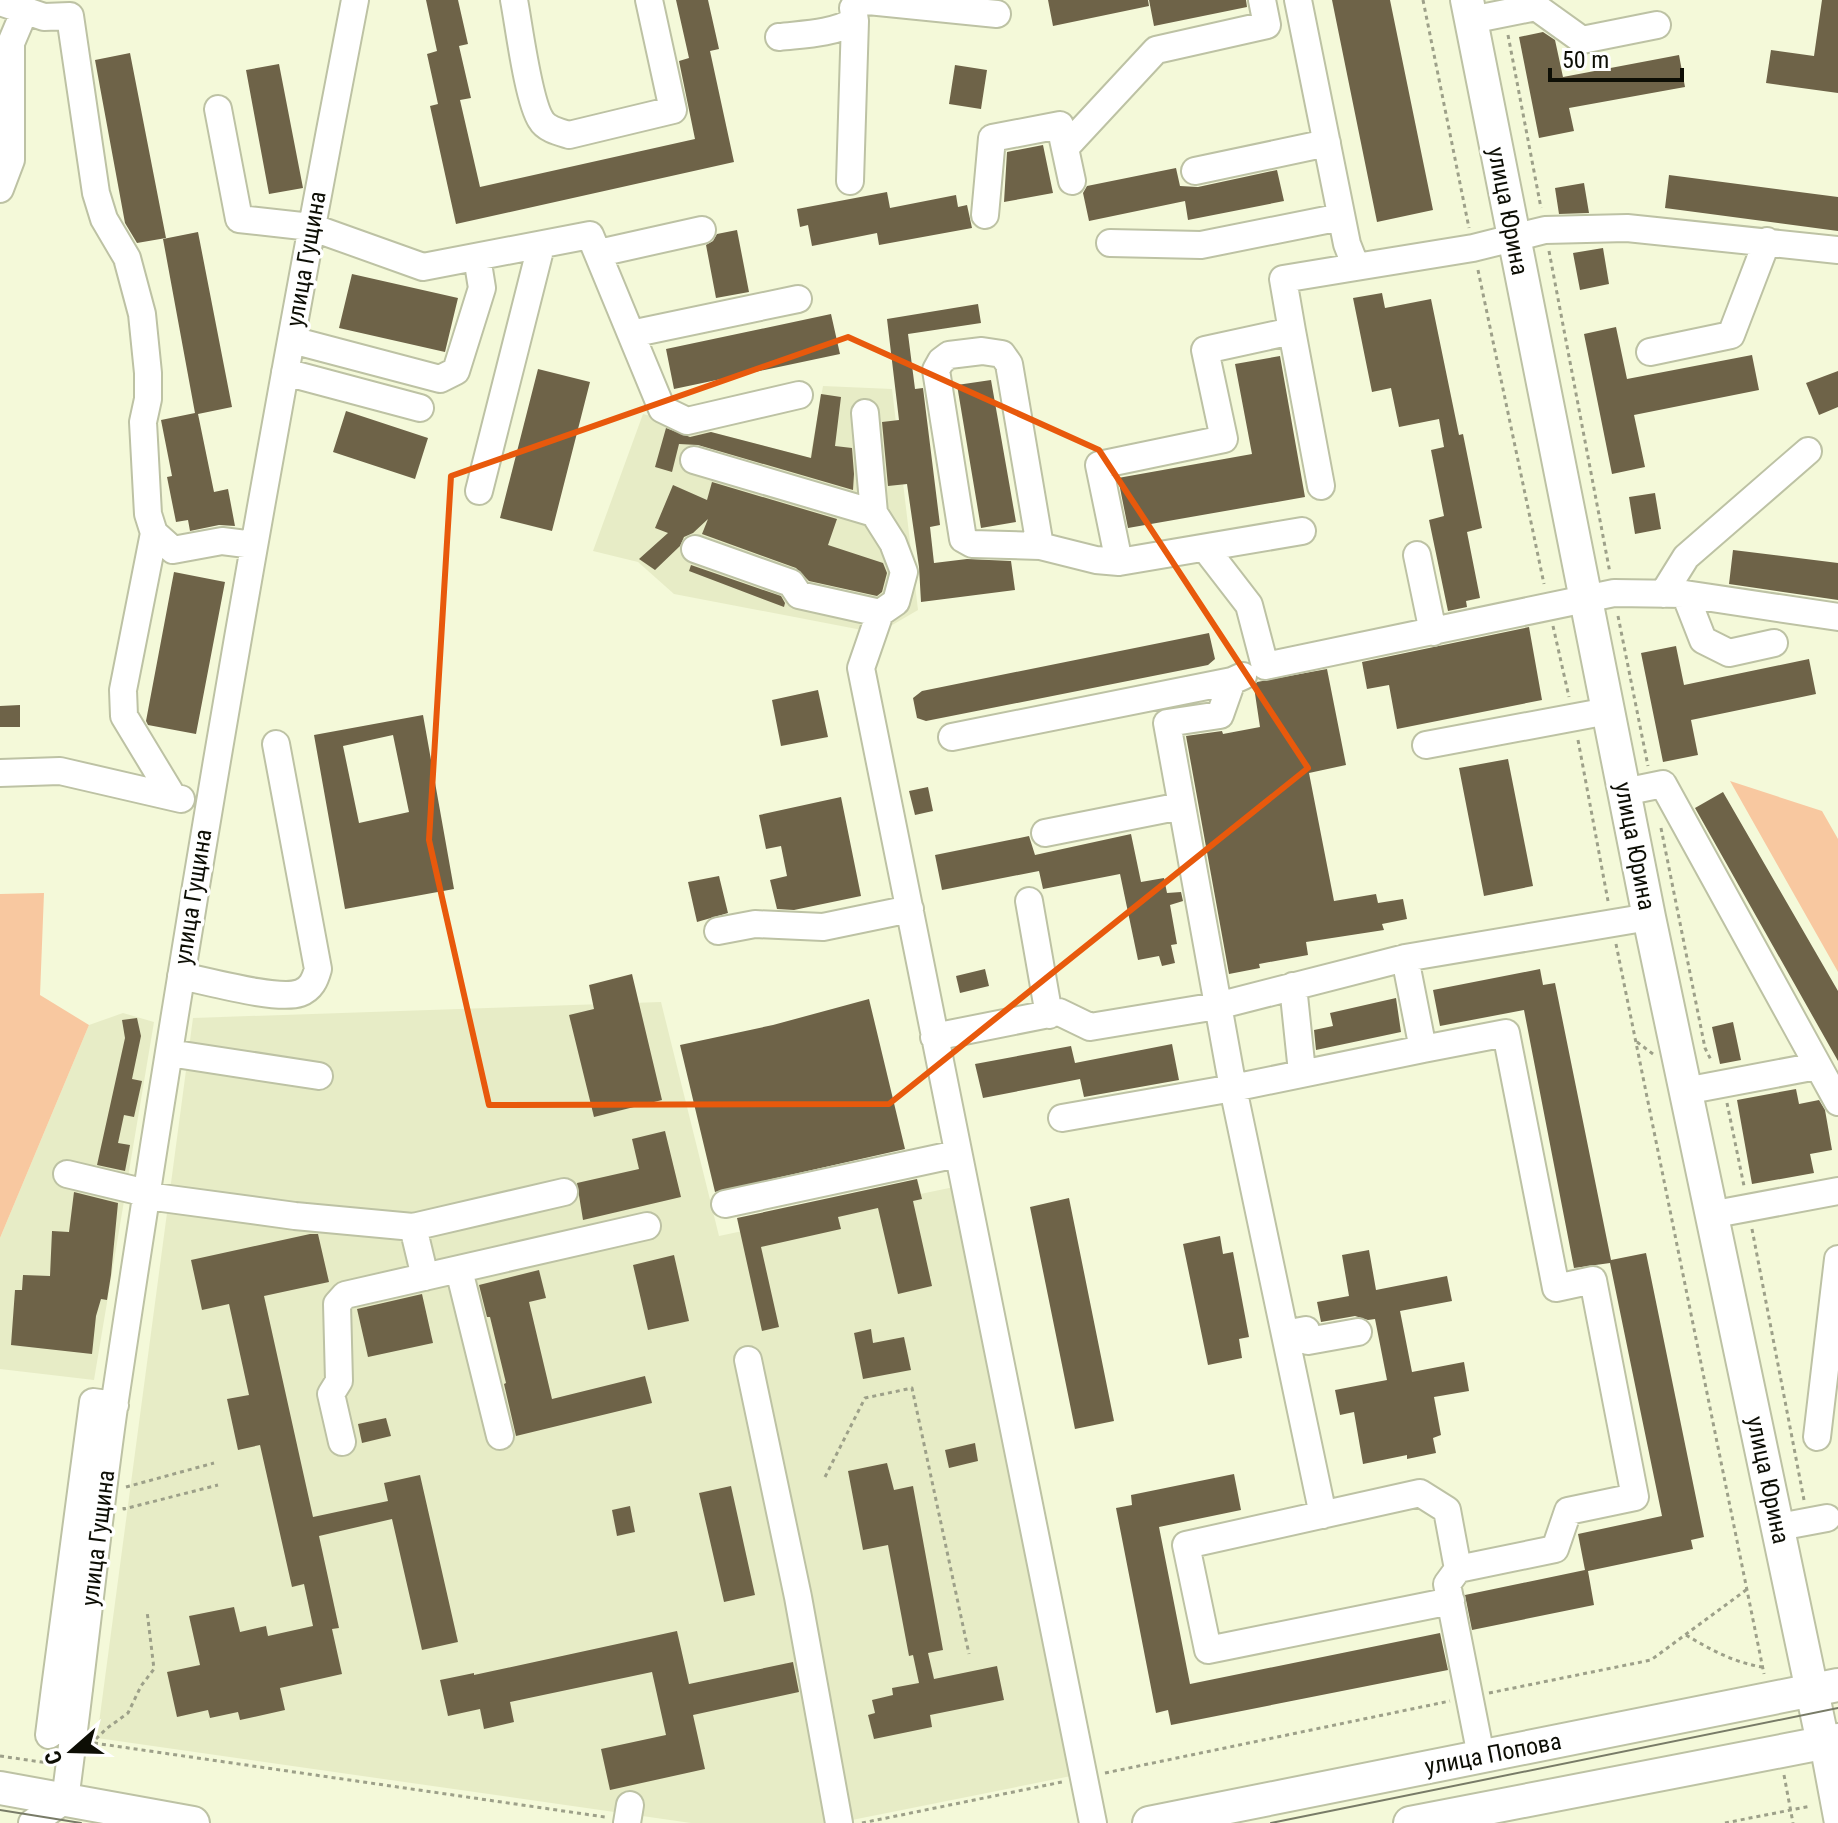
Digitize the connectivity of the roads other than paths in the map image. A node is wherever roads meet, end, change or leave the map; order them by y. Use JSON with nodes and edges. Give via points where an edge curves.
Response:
{"nodes":[{"id":1,"x":355,"y":0,"type":"edge"},
{"id":2,"x":514,"y":0,"type":"edge"},
{"id":3,"x":649,"y":0,"type":"edge"},
{"id":4,"x":0,"y":2,"type":"edge"},
{"id":5,"x":1536,"y":3,"type":"edge"},
{"id":6,"x":855,"y":7,"type":"edge"},
{"id":7,"x":69,"y":8,"type":"edge"},
{"id":8,"x":1300,"y":9,"type":"edge"},
{"id":9,"x":25,"y":10,"type":"junction"},
{"id":10,"x":1469,"y":10,"type":"edge"},
{"id":11,"x":1265,"y":12,"type":"edge"},
{"id":12,"x":997,"y":14,"type":"dead end"},
{"id":13,"x":1657,"y":25,"type":"dead end"},
{"id":14,"x":779,"y":37,"type":"dead end"},
{"id":15,"x":218,"y":109,"type":"dead end"},
{"id":16,"x":1327,"y":143,"type":"junction"},
{"id":17,"x":1065,"y":148,"type":"junction"},
{"id":18,"x":1195,"y":171,"type":"dead end"},
{"id":19,"x":850,"y":181,"type":"dead end"},
{"id":20,"x":1072,"y":181,"type":"dead end"},
{"id":21,"x":0,"y":189,"type":"edge"},
{"id":22,"x":985,"y":215,"type":"dead end"},
{"id":23,"x":1341,"y":217,"type":"junction"},
{"id":24,"x":311,"y":227,"type":"junction"},
{"id":25,"x":702,"y":230,"type":"dead end"},
{"id":26,"x":1514,"y":239,"type":"junction"},
{"id":27,"x":1767,"y":241,"type":"junction"},
{"id":28,"x":1110,"y":243,"type":"dead end"},
{"id":29,"x":541,"y":246,"type":"junction"},
{"id":30,"x":1838,"y":250,"type":"edge"},
{"id":31,"x":599,"y":253,"type":"junction"},
{"id":32,"x":477,"y":257,"type":"junction"},
{"id":33,"x":1356,"y":267,"type":"junction"},
{"id":34,"x":798,"y":299,"type":"dead end"},
{"id":35,"x":1292,"y":331,"type":"junction"},
{"id":36,"x":631,"y":334,"type":"junction"},
{"id":37,"x":292,"y":340,"type":"junction"},
{"id":38,"x":1650,"y":352,"type":"dead end"},
{"id":39,"x":285,"y":372,"type":"junction"},
{"id":40,"x":799,"y":395,"type":"dead end"},
{"id":41,"x":420,"y":408,"type":"dead end"},
{"id":42,"x":865,"y":413,"type":"dead end"},
{"id":43,"x":1808,"y":451,"type":"dead end"},
{"id":44,"x":694,"y":460,"type":"dead end"},
{"id":45,"x":1321,"y":486,"type":"dead end"},
{"id":46,"x":479,"y":491,"type":"dead end"},
{"id":47,"x":874,"y":513,"type":"junction"},
{"id":48,"x":1302,"y":531,"type":"dead end"},
{"id":49,"x":154,"y":533,"type":"junction"},
{"id":50,"x":254,"y":545,"type":"junction"},
{"id":51,"x":1040,"y":546,"type":"junction"},
{"id":52,"x":1205,"y":548,"type":"junction"},
{"id":53,"x":695,"y":549,"type":"dead end"},
{"id":54,"x":1417,"y":555,"type":"dead end"},
{"id":55,"x":1119,"y":562,"type":"junction"},
{"id":56,"x":1674,"y":594,"type":"junction"},
{"id":57,"x":1586,"y":600,"type":"junction"},
{"id":58,"x":880,"y":613,"type":"junction"},
{"id":59,"x":1838,"y":617,"type":"edge"},
{"id":60,"x":1433,"y":632,"type":"junction"},
{"id":61,"x":1774,"y":643,"type":"dead end"},
{"id":62,"x":1265,"y":666,"type":"junction"},
{"id":63,"x":1232,"y":681,"type":"junction"},
{"id":64,"x":1608,"y":711,"type":"junction"},
{"id":65,"x":952,"y":737,"type":"dead end"},
{"id":66,"x":276,"y":744,"type":"dead end"},
{"id":67,"x":1426,"y":745,"type":"dead end"},
{"id":68,"x":0,"y":773,"type":"edge"},
{"id":69,"x":1624,"y":792,"type":"junction"},
{"id":70,"x":173,"y":797,"type":"junction"},
{"id":71,"x":208,"y":805,"type":"junction"},
{"id":72,"x":1181,"y":806,"type":"junction"},
{"id":73,"x":1045,"y":833,"type":"dead end"},
{"id":74,"x":1029,"y":901,"type":"dead end"},
{"id":75,"x":910,"y":909,"type":"junction"},
{"id":76,"x":1649,"y":917,"type":"junction"},
{"id":77,"x":718,"y":931,"type":"dead end"},
{"id":78,"x":1405,"y":958,"type":"junction"},
{"id":79,"x":181,"y":976,"type":"junction"},
{"id":80,"x":1293,"y":986,"type":"junction"},
{"id":81,"x":1217,"y":1006,"type":"junction"},
{"id":82,"x":1049,"y":1015,"type":"junction"},
{"id":83,"x":934,"y":1037,"type":"junction"},
{"id":84,"x":1423,"y":1049,"type":"junction"},
{"id":85,"x":169,"y":1053,"type":"junction"},
{"id":86,"x":1817,"y":1066,"type":"junction"},
{"id":87,"x":1302,"y":1072,"type":"junction"},
{"id":88,"x":319,"y":1076,"type":"dead end"},
{"id":89,"x":1233,"y":1088,"type":"junction"},
{"id":90,"x":1685,"y":1091,"type":"junction"},
{"id":91,"x":1838,"y":1102,"type":"edge"},
{"id":92,"x":1062,"y":1118,"type":"dead end"},
{"id":93,"x":957,"y":1154,"type":"junction"},
{"id":94,"x":67,"y":1174,"type":"dead end"},
{"id":95,"x":1838,"y":1191,"type":"edge"},
{"id":96,"x":564,"y":1192,"type":"dead end"},
{"id":97,"x":147,"y":1196,"type":"junction"},
{"id":98,"x":725,"y":1204,"type":"dead end"},
{"id":99,"x":1710,"y":1215,"type":"junction"},
{"id":100,"x":647,"y":1226,"type":"dead end"},
{"id":101,"x":413,"y":1227,"type":"junction"},
{"id":102,"x":1838,"y":1259,"type":"edge"},
{"id":103,"x":459,"y":1270,"type":"junction"},
{"id":104,"x":425,"y":1277,"type":"junction"},
{"id":105,"x":1358,"y":1332,"type":"dead end"},
{"id":106,"x":1285,"y":1334,"type":"junction"},
{"id":107,"x":748,"y":1360,"type":"dead end"},
{"id":108,"x":500,"y":1436,"type":"dead end"},
{"id":109,"x":1817,"y":1437,"type":"dead end"},
{"id":110,"x":342,"y":1442,"type":"dead end"},
{"id":111,"x":1323,"y":1515,"type":"junction"},
{"id":112,"x":1827,"y":1518,"type":"dead end"},
{"id":113,"x":1779,"y":1527,"type":"junction"},
{"id":114,"x":1458,"y":1569,"type":"junction"},
{"id":115,"x":1451,"y":1601,"type":"junction"},
{"id":116,"x":1824,"y":1688,"type":"edge"},
{"id":117,"x":67,"y":1689,"type":"junction"},
{"id":118,"x":49,"y":1735,"type":"dead end"},
{"id":119,"x":1830,"y":1742,"type":"edge"},
{"id":120,"x":1481,"y":1756,"type":"junction"},
{"id":121,"x":0,"y":1788,"type":"edge"},
{"id":122,"x":65,"y":1800,"type":"junction"},
{"id":123,"x":1836,"y":1812,"type":"edge"},
{"id":124,"x":32,"y":1823,"type":"edge"},
{"id":125,"x":193,"y":1823,"type":"edge"},
{"id":126,"x":839,"y":1823,"type":"edge"},
{"id":127,"x":1093,"y":1823,"type":"edge"},
{"id":128,"x":1149,"y":1823,"type":"edge"},
{"id":129,"x":1410,"y":1823,"type":"edge"}],
"edges":[{"from":1,"to":24,"type":"street","name":"улица Гущина"},
{"from":2,"to":3,"type":"street","via":[[541,121],[569,135],[673,110]]},
{"from":4,"to":9,"type":"street"},
{"from":5,"to":10,"type":"street"},
{"from":5,"to":13,"type":"street","via":[[1582,40]]},
{"from":6,"to":12,"type":"street"},
{"from":6,"to":14,"type":"street","via":[[831,32]]},
{"from":6,"to":19,"type":"street"},
{"from":7,"to":9,"type":"street","via":[[44,17]]},
{"from":7,"to":49,"type":"street","via":[[96,193],[127,258],[142,314],[148,373],[143,422],[148,514]]},
{"from":8,"to":11,"type":"street"},
{"from":8,"to":16,"type":"street"},
{"from":9,"to":21,"type":"street","via":[[11,43],[11,160]]},
{"from":10,"to":26,"type":"main road","name":"улица Юрина"},
{"from":11,"to":17,"type":"street","via":[[1156,50]]},
{"from":15,"to":24,"type":"street","via":[[239,219]]},
{"from":16,"to":18,"type":"street"},
{"from":16,"to":23,"type":"street"},
{"from":17,"to":20,"type":"street"},
{"from":17,"to":22,"type":"street","via":[[1060,125],[992,138]]},
{"from":23,"to":28,"type":"street","via":[[1201,245]]},
{"from":23,"to":33,"type":"street"},
{"from":24,"to":32,"type":"street","via":[[423,267]]},
{"from":24,"to":37,"type":"street","name":"улица Гущина"},
{"from":25,"to":31,"type":"street"},
{"from":26,"to":27,"type":"street","via":[[1545,230],[1627,228]]},
{"from":26,"to":33,"type":"street"},
{"from":26,"to":57,"type":"main road","name":"улица Юрина"},
{"from":27,"to":30,"type":"street"},
{"from":27,"to":38,"type":"street","via":[[1731,335]]},
{"from":29,"to":31,"type":"street","via":[[590,235]]},
{"from":29,"to":32,"type":"street"},
{"from":29,"to":46,"type":"street"},
{"from":31,"to":36,"type":"street"},
{"from":32,"to":37,"type":"street","via":[[482,288],[478,302],[456,371],[440,379]]},
{"from":33,"to":35,"type":"street","via":[[1283,279]]},
{"from":34,"to":36,"type":"street"},
{"from":35,"to":45,"type":"street"},
{"from":35,"to":55,"type":"street","via":[[1205,350],[1224,439],[1099,465]]},
{"from":36,"to":40,"type":"street","via":[[662,409],[687,421]]},
{"from":37,"to":39,"type":"street","name":"улица Гущина"},
{"from":39,"to":41,"type":"street"},
{"from":39,"to":50,"type":"street","name":"улица Гущина"},
{"from":42,"to":47,"type":"street"},
{"from":43,"to":56,"type":"street","via":[[1686,557]]},
{"from":44,"to":47,"type":"street"},
{"from":47,"to":58,"type":"street","via":[[904,572],[896,602]]},
{"from":48,"to":52,"type":"street"},
{"from":49,"to":50,"type":"street","via":[[173,550],[222,541]]},
{"from":49,"to":70,"type":"street","via":[[123,690],[124,716]]},
{"from":50,"to":71,"type":"street","name":"улица Гущина"},
{"from":51,"to":51,"type":"street","via":[[1009,364],[993,351],[949,355],[936,370],[963,539],[972,544]]},
{"from":51,"to":55,"type":"street"},
{"from":52,"to":55,"type":"street"},
{"from":52,"to":62,"type":"street","via":[[1249,605]]},
{"from":53,"to":58,"type":"street","via":[[791,583],[799,595]]},
{"from":54,"to":60,"type":"street"},
{"from":56,"to":57,"type":"street","via":[[1614,593]]},
{"from":56,"to":59,"type":"street"},
{"from":56,"to":61,"type":"street","via":[[1703,640],[1729,653]]},
{"from":57,"to":60,"type":"street"},
{"from":57,"to":64,"type":"main road","name":"улица Юрина"},
{"from":58,"to":75,"type":"street","via":[[861,668]]},
{"from":60,"to":62,"type":"street"},
{"from":62,"to":63,"type":"street"},
{"from":63,"to":65,"type":"street"},
{"from":63,"to":72,"type":"street","via":[[1220,715],[1167,723]]},
{"from":64,"to":67,"type":"street"},
{"from":64,"to":69,"type":"main road","name":"улица Юрина"},
{"from":66,"to":79,"type":"street","via":[[318,969],[315,980],[302,993],[277,995]]},
{"from":68,"to":70,"type":"street","via":[[60,771]]},
{"from":69,"to":76,"type":"main road","name":"улица Юрина"},
{"from":69,"to":86,"type":"street","via":[[1663,784]]},
{"from":70,"to":71,"type":"street"},
{"from":71,"to":79,"type":"street","name":"улица Гущина"},
{"from":72,"to":73,"type":"street"},
{"from":72,"to":81,"type":"street"},
{"from":74,"to":82,"type":"street"},
{"from":75,"to":77,"type":"street","via":[[823,927],[755,924]]},
{"from":75,"to":83,"type":"street"},
{"from":76,"to":78,"type":"street"},
{"from":76,"to":90,"type":"main road","name":"улица Юрина"},
{"from":78,"to":80,"type":"street"},
{"from":78,"to":84,"type":"street"},
{"from":79,"to":85,"type":"street","name":"улица Гущина"},
{"from":80,"to":81,"type":"street"},
{"from":80,"to":87,"type":"street"},
{"from":81,"to":82,"type":"street","via":[[1090,1027],[1059,1012]]},
{"from":81,"to":89,"type":"street"},
{"from":82,"to":83,"type":"street"},
{"from":83,"to":93,"type":"street"},
{"from":84,"to":87,"type":"street"},
{"from":84,"to":114,"type":"street","via":[[1506,1033],[1556,1288],[1593,1280],[1635,1497],[1568,1511],[1555,1549]]},
{"from":85,"to":88,"type":"street"},
{"from":85,"to":97,"type":"street","name":"улица Гущина"},
{"from":86,"to":90,"type":"street"},
{"from":86,"to":91,"type":"street"},
{"from":87,"to":89,"type":"street"},
{"from":89,"to":92,"type":"street"},
{"from":89,"to":106,"type":"street"},
{"from":90,"to":99,"type":"main road","name":"улица Юрина"},
{"from":93,"to":98,"type":"street"},
{"from":93,"to":127,"type":"street"},
{"from":94,"to":97,"type":"street"},
{"from":95,"to":99,"type":"street"},
{"from":96,"to":101,"type":"street"},
{"from":97,"to":101,"type":"street"},
{"from":97,"to":117,"type":"street","name":"улица Гущина","via":[[101,1397]]},
{"from":99,"to":113,"type":"main road","name":"улица Юрина"},
{"from":100,"to":103,"type":"street"},
{"from":101,"to":104,"type":"street"},
{"from":102,"to":109,"type":"street"},
{"from":103,"to":104,"type":"street"},
{"from":103,"to":108,"type":"street"},
{"from":104,"to":110,"type":"street","via":[[345,1295],[337,1304],[339,1381],[331,1394]]},
{"from":105,"to":106,"type":"street","via":[[1308,1341],[1306,1330]]},
{"from":106,"to":111,"type":"street"},
{"from":107,"to":126,"type":"street"},
{"from":111,"to":114,"type":"street","via":[[1420,1493],[1447,1510]]},
{"from":111,"to":115,"type":"street","via":[[1186,1545],[1208,1650]]},
{"from":112,"to":113,"type":"street"},
{"from":113,"to":116,"type":"main road","name":"улица Юрина"},
{"from":114,"to":115,"type":"street","via":[[1447,1584]]},
{"from":115,"to":120,"type":"street"},
{"from":116,"to":119,"type":"main road","name":"улица Юрина"},
{"from":116,"to":120,"type":"main road","name":"улица Попова"},
{"from":117,"to":118,"type":"street"},
{"from":117,"to":122,"type":"street","name":"улица Гущина"},
{"from":119,"to":123,"type":"street"},
{"from":119,"to":129,"type":"main road"},
{"from":120,"to":128,"type":"main road","name":"улица Попова"},
{"from":121,"to":122,"type":"main road"},
{"from":122,"to":124,"type":"street"},
{"from":122,"to":125,"type":"main road"}]}
